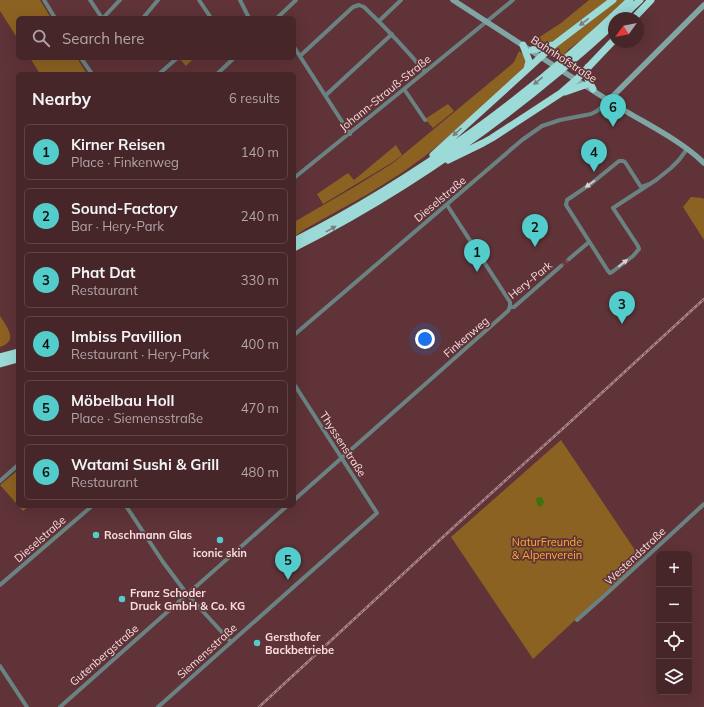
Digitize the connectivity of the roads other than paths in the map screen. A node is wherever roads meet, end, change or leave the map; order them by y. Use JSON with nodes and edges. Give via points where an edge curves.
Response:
{"nodes":[{"id":1,"x":44,"y":0,"type":"edge"},
{"id":2,"x":90,"y":0,"type":"edge"},
{"id":3,"x":120,"y":0,"type":"edge"},
{"id":4,"x":158,"y":0,"type":"edge"},
{"id":5,"x":199,"y":0,"type":"edge"},
{"id":6,"x":240,"y":0,"type":"edge"},
{"id":7,"x":296,"y":0,"type":"edge"},
{"id":8,"x":401,"y":0,"type":"edge"},
{"id":9,"x":453,"y":0,"type":"edge"},
{"id":10,"x":512,"y":0,"type":"edge"},
{"id":11,"x":613,"y":0,"type":"edge"},
{"id":12,"x":630,"y":0,"type":"edge"},
{"id":13,"x":640,"y":0,"type":"edge"},
{"id":14,"x":651,"y":0,"type":"edge"},
{"id":15,"x":704,"y":5,"type":"edge"},
{"id":16,"x":627,"y":12,"type":"edge"},
{"id":17,"x":640,"y":12,"type":"edge"},
{"id":18,"x":54,"y":16,"type":"edge"},
{"id":19,"x":101,"y":16,"type":"edge"},
{"id":20,"x":104,"y":16,"type":"edge"},
{"id":21,"x":146,"y":16,"type":"edge"},
{"id":22,"x":210,"y":16,"type":"edge"},
{"id":23,"x":248,"y":16,"type":"edge"},
{"id":24,"x":279,"y":16,"type":"edge"},
{"id":25,"x":379,"y":21,"type":"junction"},
{"id":26,"x":486,"y":21,"type":"junction"},
{"id":27,"x":608,"y":29,"type":"edge"},
{"id":28,"x":392,"y":34,"type":"junction"},
{"id":29,"x":555,"y":44,"type":"junction"},
{"id":30,"x":523,"y":45,"type":"junction"},
{"id":31,"x":608,"y":46,"type":"edge"},
{"id":32,"x":296,"y":50,"type":"edge"},
{"id":33,"x":532,"y":50,"type":"junction"},
{"id":34,"x":300,"y":56,"type":"junction"},
{"id":35,"x":544,"y":58,"type":"junction"},
{"id":36,"x":82,"y":60,"type":"edge"},
{"id":37,"x":175,"y":60,"type":"edge"},
{"id":38,"x":232,"y":60,"type":"edge"},
{"id":39,"x":588,"y":67,"type":"junction"},
{"id":40,"x":527,"y":69,"type":"junction"},
{"id":41,"x":91,"y":72,"type":"edge"},
{"id":42,"x":161,"y":72,"type":"edge"},
{"id":43,"x":220,"y":72,"type":"edge"},
{"id":44,"x":425,"y":72,"type":"junction"},
{"id":45,"x":574,"y":77,"type":"junction"},
{"id":46,"x":586,"y":85,"type":"junction"},
{"id":47,"x":404,"y":89,"type":"junction"},
{"id":48,"x":593,"y":89,"type":"junction"},
{"id":49,"x":561,"y":93,"type":"junction"},
{"id":50,"x":326,"y":95,"type":"junction"},
{"id":51,"x":609,"y":100,"type":"junction"},
{"id":52,"x":425,"y":120,"type":"dead end"},
{"id":53,"x":350,"y":134,"type":"junction"},
{"id":54,"x":687,"y":149,"type":"junction"},
{"id":55,"x":704,"y":162,"type":"edge"},
{"id":56,"x":431,"y":168,"type":"junction"},
{"id":57,"x":415,"y":170,"type":"junction"},
{"id":58,"x":296,"y":176,"type":"edge"},
{"id":59,"x":649,"y":184,"type":"junction"},
{"id":60,"x":447,"y":205,"type":"junction"},
{"id":61,"x":296,"y":240,"type":"edge"},
{"id":62,"x":589,"y":242,"type":"junction"},
{"id":63,"x":296,"y":247,"type":"edge"},
{"id":64,"x":569,"y":259,"type":"tunnel mouth"},
{"id":65,"x":561,"y":266,"type":"tunnel mouth"},
{"id":66,"x":510,"y":307,"type":"junction"},
{"id":67,"x":296,"y":333,"type":"edge"},
{"id":68,"x":16,"y":353,"type":"edge"},
{"id":69,"x":0,"y":357,"type":"edge"},
{"id":70,"x":16,"y":359,"type":"edge"},
{"id":71,"x":0,"y":364,"type":"edge"},
{"id":72,"x":0,"y":368,"type":"edge"},
{"id":73,"x":296,"y":387,"type":"edge"},
{"id":74,"x":342,"y":458,"type":"junction"},
{"id":75,"x":16,"y":467,"type":"edge"},
{"id":76,"x":0,"y":481,"type":"edge"},
{"id":77,"x":296,"y":498,"type":"edge"},
{"id":78,"x":704,"y":504,"type":"edge"},
{"id":79,"x":90,"y":508,"type":"edge"},
{"id":80,"x":127,"y":508,"type":"edge"},
{"id":81,"x":285,"y":508,"type":"edge"},
{"id":82,"x":377,"y":513,"type":"joint"},
{"id":83,"x":0,"y":585,"type":"edge"},
{"id":84,"x":187,"y":594,"type":"junction"},
{"id":85,"x":577,"y":620,"type":"dead end"},
{"id":86,"x":231,"y":642,"type":"junction"},
{"id":87,"x":0,"y":666,"type":"edge"},
{"id":88,"x":27,"y":707,"type":"edge"},
{"id":89,"x":60,"y":707,"type":"edge"},
{"id":90,"x":158,"y":707,"type":"edge"}],
"edges":[{"from":1,"to":18,"type":"street"},
{"from":2,"to":19,"type":"street"},
{"from":3,"to":20,"type":"street"},
{"from":4,"to":21,"type":"street"},
{"from":5,"to":22,"type":"street"},
{"from":6,"to":23,"type":"street"},
{"from":7,"to":24,"type":"street"},
{"from":8,"to":25,"type":"street"},
{"from":9,"to":26,"type":"main road","name":"Bahnhofstraße"},
{"from":10,"to":26,"type":"street","name":"Johann-Strauß-Straße"},
{"from":11,"to":29,"type":"highway","one_way":true},
{"from":12,"to":57,"type":"highway","one_way":true,"via":[[525,92]]},
{"from":13,"to":16,"type":"highway"},
{"from":14,"to":17,"type":"highway"},
{"from":15,"to":51,"type":"main road"},
{"from":25,"to":28,"type":"street"},
{"from":25,"to":34,"type":"street","via":[[364,7],[353,7]]},
{"from":26,"to":30,"type":"main road","name":"Bahnhofstraße"},
{"from":26,"to":44,"type":"street","name":"Johann-Strauß-Straße"},
{"from":27,"to":56,"type":"highway","via":[[530,96]]},
{"from":28,"to":44,"type":"street"},
{"from":28,"to":50,"type":"street"},
{"from":29,"to":33,"type":"highway"},
{"from":29,"to":35,"type":"highway"},
{"from":30,"to":33,"type":"main road","name":"Bahnhofstraße"},
{"from":30,"to":40,"type":"highway","via":[[529,61]]},
{"from":31,"to":39,"type":"highway"},
{"from":32,"to":34,"type":"street"},
{"from":33,"to":35,"type":"main road","name":"Bahnhofstraße"},
{"from":34,"to":50,"type":"street"},
{"from":35,"to":40,"type":"highway"},
{"from":35,"to":45,"type":"main road","name":"Bahnhofstraße"},
{"from":36,"to":41,"type":"street"},
{"from":37,"to":42,"type":"street"},
{"from":38,"to":43,"type":"street"},
{"from":39,"to":45,"type":"highway"},
{"from":39,"to":48,"type":"highway","via":[[587,77]]},
{"from":40,"to":57,"type":"highway","one_way":true},
{"from":44,"to":47,"type":"street","name":"Johann-Strauß-Straße"},
{"from":45,"to":46,"type":"main road","name":"Bahnhofstraße"},
{"from":45,"to":49,"type":"highway"},
{"from":46,"to":48,"type":"main road","name":"Bahnhofstraße"},
{"from":46,"to":49,"type":"highway"},
{"from":47,"to":52,"type":"street"},
{"from":47,"to":53,"type":"street","name":"Johann-Strauß-Straße"},
{"from":48,"to":51,"type":"main road","name":"Bahnhofstraße"},
{"from":49,"to":56,"type":"highway","via":[[483,144]]},
{"from":50,"to":53,"type":"street"},
{"from":51,"to":54,"type":"main road","name":"Bahnhofstraße"},
{"from":51,"to":60,"type":"street","name":"Dieselstraße","via":[[591,114],[560,120],[537,129]]},
{"from":53,"to":58,"type":"street","name":"Johann-Strauß-Straße"},
{"from":54,"to":55,"type":"main road","name":"Bahnhofstraße"},
{"from":54,"to":59,"type":"street","via":[[680,160]]},
{"from":63,"to":56,"type":"highway","one_way":true,"via":[[342,223]]},
{"from":57,"to":61,"type":"highway"},
{"from":59,"to":62,"type":"street","one_way":true,"via":[[641,187],[625,162],[619,161],[567,200],[566,205]]},
{"from":62,"to":59,"type":"street","one_way":true,"via":[[610,273],[637,251],[638,246],[613,208]]},
{"from":60,"to":66,"type":"street","via":[[510,302]]},
{"from":60,"to":67,"type":"street","name":"Dieselstraße"},
{"from":62,"to":64,"type":"street"},
{"from":65,"to":66,"type":"street","name":"Hery-Park"},
{"from":66,"to":74,"type":"street","name":"Finkenweg"},
{"from":68,"to":69,"type":"highway"},
{"from":70,"to":71,"type":"highway"},
{"from":70,"to":72,"type":"highway"},
{"from":73,"to":74,"type":"street","name":"Thyssenstraße"},
{"from":74,"to":77,"type":"street"},
{"from":74,"to":82,"type":"street","name":"Thyssenstraße"},
{"from":75,"to":76,"type":"street"},
{"from":78,"to":85,"type":"street","name":"Westendstraße"},
{"from":79,"to":83,"type":"street","name":"Dieselstraße"},
{"from":80,"to":84,"type":"street"},
{"from":81,"to":84,"type":"street","name":"Gutenbergstraße"},
{"from":82,"to":86,"type":"street","name":"Siemensstraße"},
{"from":84,"to":86,"type":"street"},
{"from":84,"to":89,"type":"street","name":"Gutenbergstraße"},
{"from":86,"to":90,"type":"street","name":"Siemensstraße"},
{"from":87,"to":88,"type":"street"}]}
